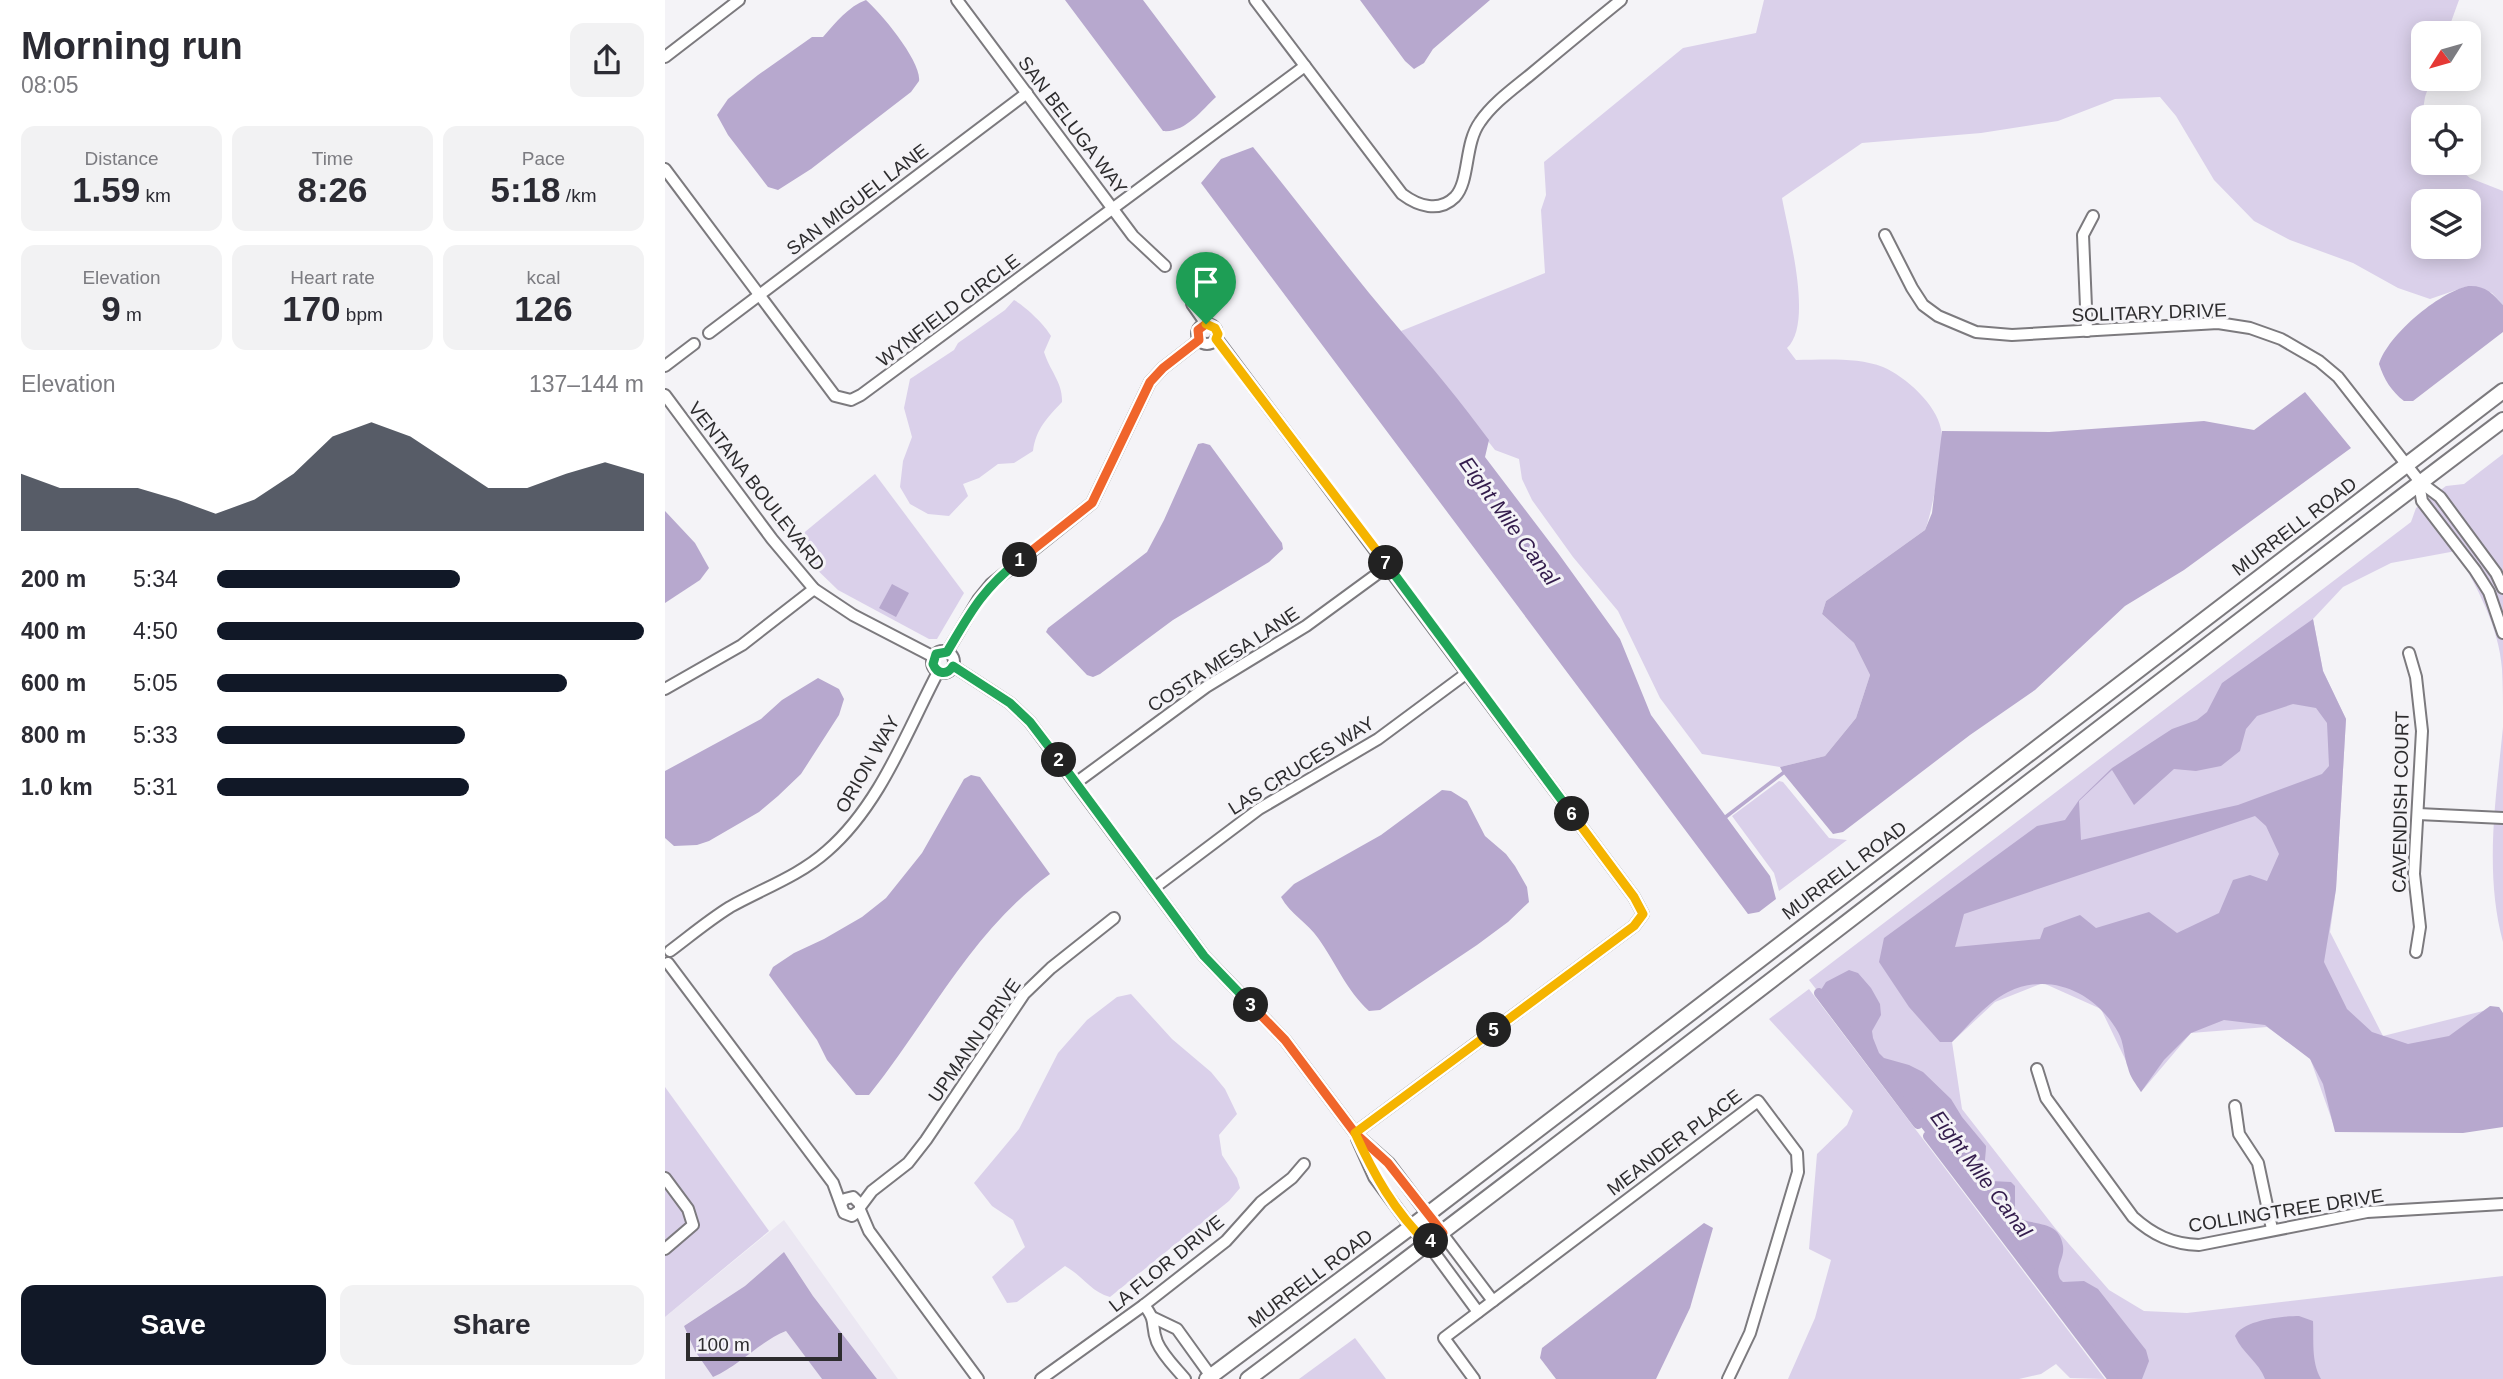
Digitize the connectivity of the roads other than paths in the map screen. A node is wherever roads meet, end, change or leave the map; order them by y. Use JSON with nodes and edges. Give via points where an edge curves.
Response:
{"nodes":[{"id":1,"x":739,"y":0,"type":"edge"},
{"id":2,"x":957,"y":0,"type":"edge"},
{"id":3,"x":1255,"y":0,"type":"edge"},
{"id":4,"x":1621,"y":0,"type":"edge"},
{"id":5,"x":665,"y":57,"type":"edge"},
{"id":6,"x":1305,"y":66,"type":"junction"},
{"id":7,"x":1027,"y":93,"type":"junction"},
{"id":8,"x":665,"y":169,"type":"edge"},
{"id":9,"x":1113,"y":209,"type":"junction"},
{"id":10,"x":2093,"y":216,"type":"dead end"},
{"id":11,"x":1885,"y":235,"type":"dead end"},
{"id":12,"x":1165,"y":266,"type":"dead end"},
{"id":13,"x":759,"y":295,"type":"junction"},
{"id":14,"x":1192,"y":304,"type":"dead end"},
{"id":15,"x":1206,"y":324,"type":"junction"},
{"id":16,"x":2087,"y":331,"type":"junction"},
{"id":17,"x":709,"y":334,"type":"dead end"},
{"id":18,"x":1216,"y":339,"type":"junction"},
{"id":19,"x":1199,"y":340,"type":"junction"},
{"id":20,"x":694,"y":344,"type":"dead end"},
{"id":21,"x":665,"y":366,"type":"edge"},
{"id":22,"x":2503,"y":391,"type":"edge"},
{"id":23,"x":665,"y":395,"type":"edge"},
{"id":24,"x":2503,"y":419,"type":"edge"},
{"id":25,"x":2406,"y":464,"type":"junction"},
{"id":26,"x":2419,"y":483,"type":"junction"},
{"id":27,"x":1388,"y":566,"type":"junction"},
{"id":28,"x":2503,"y":588,"type":"edge"},
{"id":29,"x":814,"y":589,"type":"junction"},
{"id":30,"x":2503,"y":633,"type":"edge"},
{"id":31,"x":947,"y":652,"type":"junction"},
{"id":32,"x":2409,"y":653,"type":"dead end"},
{"id":33,"x":934,"y":657,"type":"junction"},
{"id":34,"x":953,"y":666,"type":"junction"},
{"id":35,"x":938,"y":672,"type":"junction"},
{"id":36,"x":1467,"y":673,"type":"junction"},
{"id":37,"x":665,"y":689,"type":"edge"},
{"id":38,"x":1077,"y":782,"type":"junction"},
{"id":39,"x":2418,"y":814,"type":"junction"},
{"id":40,"x":2503,"y":818,"type":"edge"},
{"id":41,"x":1154,"y":888,"type":"junction"},
{"id":42,"x":1114,"y":918,"type":"dead end"},
{"id":43,"x":2416,"y":952,"type":"dead end"},
{"id":44,"x":667,"y":957,"type":"edge"},
{"id":45,"x":2037,"y":1069,"type":"dead end"},
{"id":46,"x":2235,"y":1106,"type":"dead end"},
{"id":47,"x":1355,"y":1133,"type":"junction"},
{"id":48,"x":1304,"y":1164,"type":"dead end"},
{"id":49,"x":665,"y":1178,"type":"edge"},
{"id":50,"x":2503,"y":1204,"type":"edge"},
{"id":51,"x":852,"y":1205,"type":"junction"},
{"id":52,"x":1428,"y":1214,"type":"junction"},
{"id":53,"x":1411,"y":1227,"type":"junction"},
{"id":54,"x":2272,"y":1229,"type":"junction"},
{"id":55,"x":1443,"y":1233,"type":"junction"},
{"id":56,"x":1428,"y":1244,"type":"junction"},
{"id":57,"x":665,"y":1249,"type":"edge"},
{"id":58,"x":1493,"y":1301,"type":"junction"},
{"id":59,"x":1144,"y":1305,"type":"junction"},
{"id":60,"x":1478,"y":1312,"type":"junction"},
{"id":61,"x":1154,"y":1318,"type":"junction"},
{"id":62,"x":1210,"y":1378,"type":"edge"},
{"id":63,"x":978,"y":1379,"type":"edge"},
{"id":64,"x":1041,"y":1379,"type":"edge"},
{"id":65,"x":1185,"y":1379,"type":"edge"},
{"id":66,"x":1248,"y":1379,"type":"edge"},
{"id":67,"x":1474,"y":1379,"type":"edge"},
{"id":68,"x":1728,"y":1379,"type":"edge"}],
"edges":[{"from":1,"to":5,"type":"street"},
{"from":2,"to":7,"type":"street","name":"SAN BELUGA WAY"},
{"from":3,"to":6,"type":"street"},
{"from":4,"to":6,"type":"street","via":[[1489,111],[1470,139],[1462,186],[1455,197],[1434,207],[1402,194]]},
{"from":6,"to":9,"type":"street","name":"WYNFIELD CIRCLE"},
{"from":7,"to":9,"type":"street","name":"SAN BELUGA WAY"},
{"from":7,"to":13,"type":"street","name":"SAN MIGUEL LANE"},
{"from":8,"to":13,"type":"street","name":"WYNFIELD CIRCLE"},
{"from":9,"to":12,"type":"street","name":"SAN BELUGA WAY"},
{"from":9,"to":13,"type":"street","name":"WYNFIELD CIRCLE","via":[[851,400],[835,396]]},
{"from":10,"to":16,"type":"street","via":[[2083,235]]},
{"from":11,"to":16,"type":"street","name":"SOLITARY DRIVE","via":[[1923,305],[1957,326],[2012,335]]},
{"from":13,"to":17,"type":"street","name":"SAN MIGUEL LANE"},
{"from":14,"to":15,"type":"street"},
{"from":15,"to":18,"type":"street","via":[[1215,328]]},
{"from":15,"to":19,"type":"street","via":[[1198,330]]},
{"from":16,"to":25,"type":"street","name":"SOLITARY DRIVE","via":[[2218,323],[2250,328],[2281,340],[2338,377]]},
{"from":18,"to":19,"type":"street","via":[[1208,345]]},
{"from":18,"to":27,"type":"street"},
{"from":19,"to":31,"type":"street","via":[[1150,382],[1092,503],[991,584]]},
{"from":20,"to":21,"type":"street"},
{"from":22,"to":25,"type":"street","name":"MURRELL ROAD"},
{"from":23,"to":29,"type":"street","name":"VENTANA BOULEVARD"},
{"from":24,"to":26,"type":"street"},
{"from":25,"to":26,"type":"street","name":"SOLITARY DRIVE"},
{"from":25,"to":52,"type":"street","name":"MURRELL ROAD"},
{"from":26,"to":28,"type":"street","via":[[2440,497]]},
{"from":26,"to":30,"type":"street","via":[[2422,501],[2489,592]]},
{"from":26,"to":55,"type":"street"},
{"from":27,"to":36,"type":"street"},
{"from":27,"to":38,"type":"street","name":"COSTA MESA LANE","via":[[1306,626],[1206,687]]},
{"from":29,"to":33,"type":"street","name":"VENTANA BOULEVARD"},
{"from":29,"to":37,"type":"street","via":[[742,645]]},
{"from":31,"to":33,"type":"street"},
{"from":31,"to":34,"type":"street"},
{"from":32,"to":39,"type":"street","name":"CAVENDISH COURT","via":[[2421,731]]},
{"from":33,"to":35,"type":"street"},
{"from":34,"to":35,"type":"street","via":[[946,673]]},
{"from":34,"to":38,"type":"street","via":[[1010,703]]},
{"from":35,"to":44,"type":"street","name":"ORION WAY","via":[[877,789],[849,829],[806,867],[714,917]]},
{"from":36,"to":41,"type":"street","name":"LAS CRUCES WAY","via":[[1378,739],[1268,803]]},
{"from":36,"to":47,"type":"street","via":[[1643,914],[1634,926]]},
{"from":38,"to":41,"type":"street"},
{"from":39,"to":40,"type":"street"},
{"from":39,"to":43,"type":"street","name":"CAVENDISH COURT","via":[[2414,874],[2420,927]]},
{"from":41,"to":47,"type":"street","via":[[1204,956],[1285,1040]]},
{"from":42,"to":51,"type":"street","name":"UPMANN DRIVE","via":[[1024,994],[908,1163]]},
{"from":44,"to":51,"type":"street"},
{"from":45,"to":54,"type":"street","name":"COLLINGTREE DRIVE","via":[[2046,1098],[2133,1217],[2148,1230],[2181,1244],[2199,1245]]},
{"from":46,"to":54,"type":"street","via":[[2239,1134],[2258,1163]]},
{"from":47,"to":52,"type":"street","via":[[1388,1163]]},
{"from":47,"to":53,"type":"street","via":[[1374,1177]]},
{"from":48,"to":59,"type":"street","name":"LA FLOR DRIVE","via":[[1226,1241]]},
{"from":49,"to":57,"type":"street","via":[[688,1209],[693,1225]]},
{"from":50,"to":54,"type":"street","name":"COLLINGTREE DRIVE","via":[[2367,1212]]},
{"from":51,"to":63,"type":"street"},
{"from":52,"to":53,"type":"street","name":"MURRELL ROAD"},
{"from":52,"to":55,"type":"street"},
{"from":53,"to":56,"type":"street"},
{"from":53,"to":62,"type":"street","name":"MURRELL ROAD"},
{"from":55,"to":56,"type":"street"},
{"from":55,"to":58,"type":"street"},
{"from":56,"to":60,"type":"street"},
{"from":56,"to":66,"type":"street"},
{"from":58,"to":60,"type":"street","name":"MEANDER PLACE"},
{"from":58,"to":68,"type":"street","name":"MEANDER PLACE","via":[[1758,1101],[1797,1153],[1798,1172],[1750,1333]]},
{"from":59,"to":61,"type":"street"},
{"from":59,"to":64,"type":"street","name":"LA FLOR DRIVE"},
{"from":60,"to":67,"type":"street","name":"MEANDER PLACE","via":[[1444,1338]]},
{"from":61,"to":62,"type":"street","via":[[1177,1329]]},
{"from":61,"to":65,"type":"street","via":[[1153,1331],[1160,1348]]}]}
